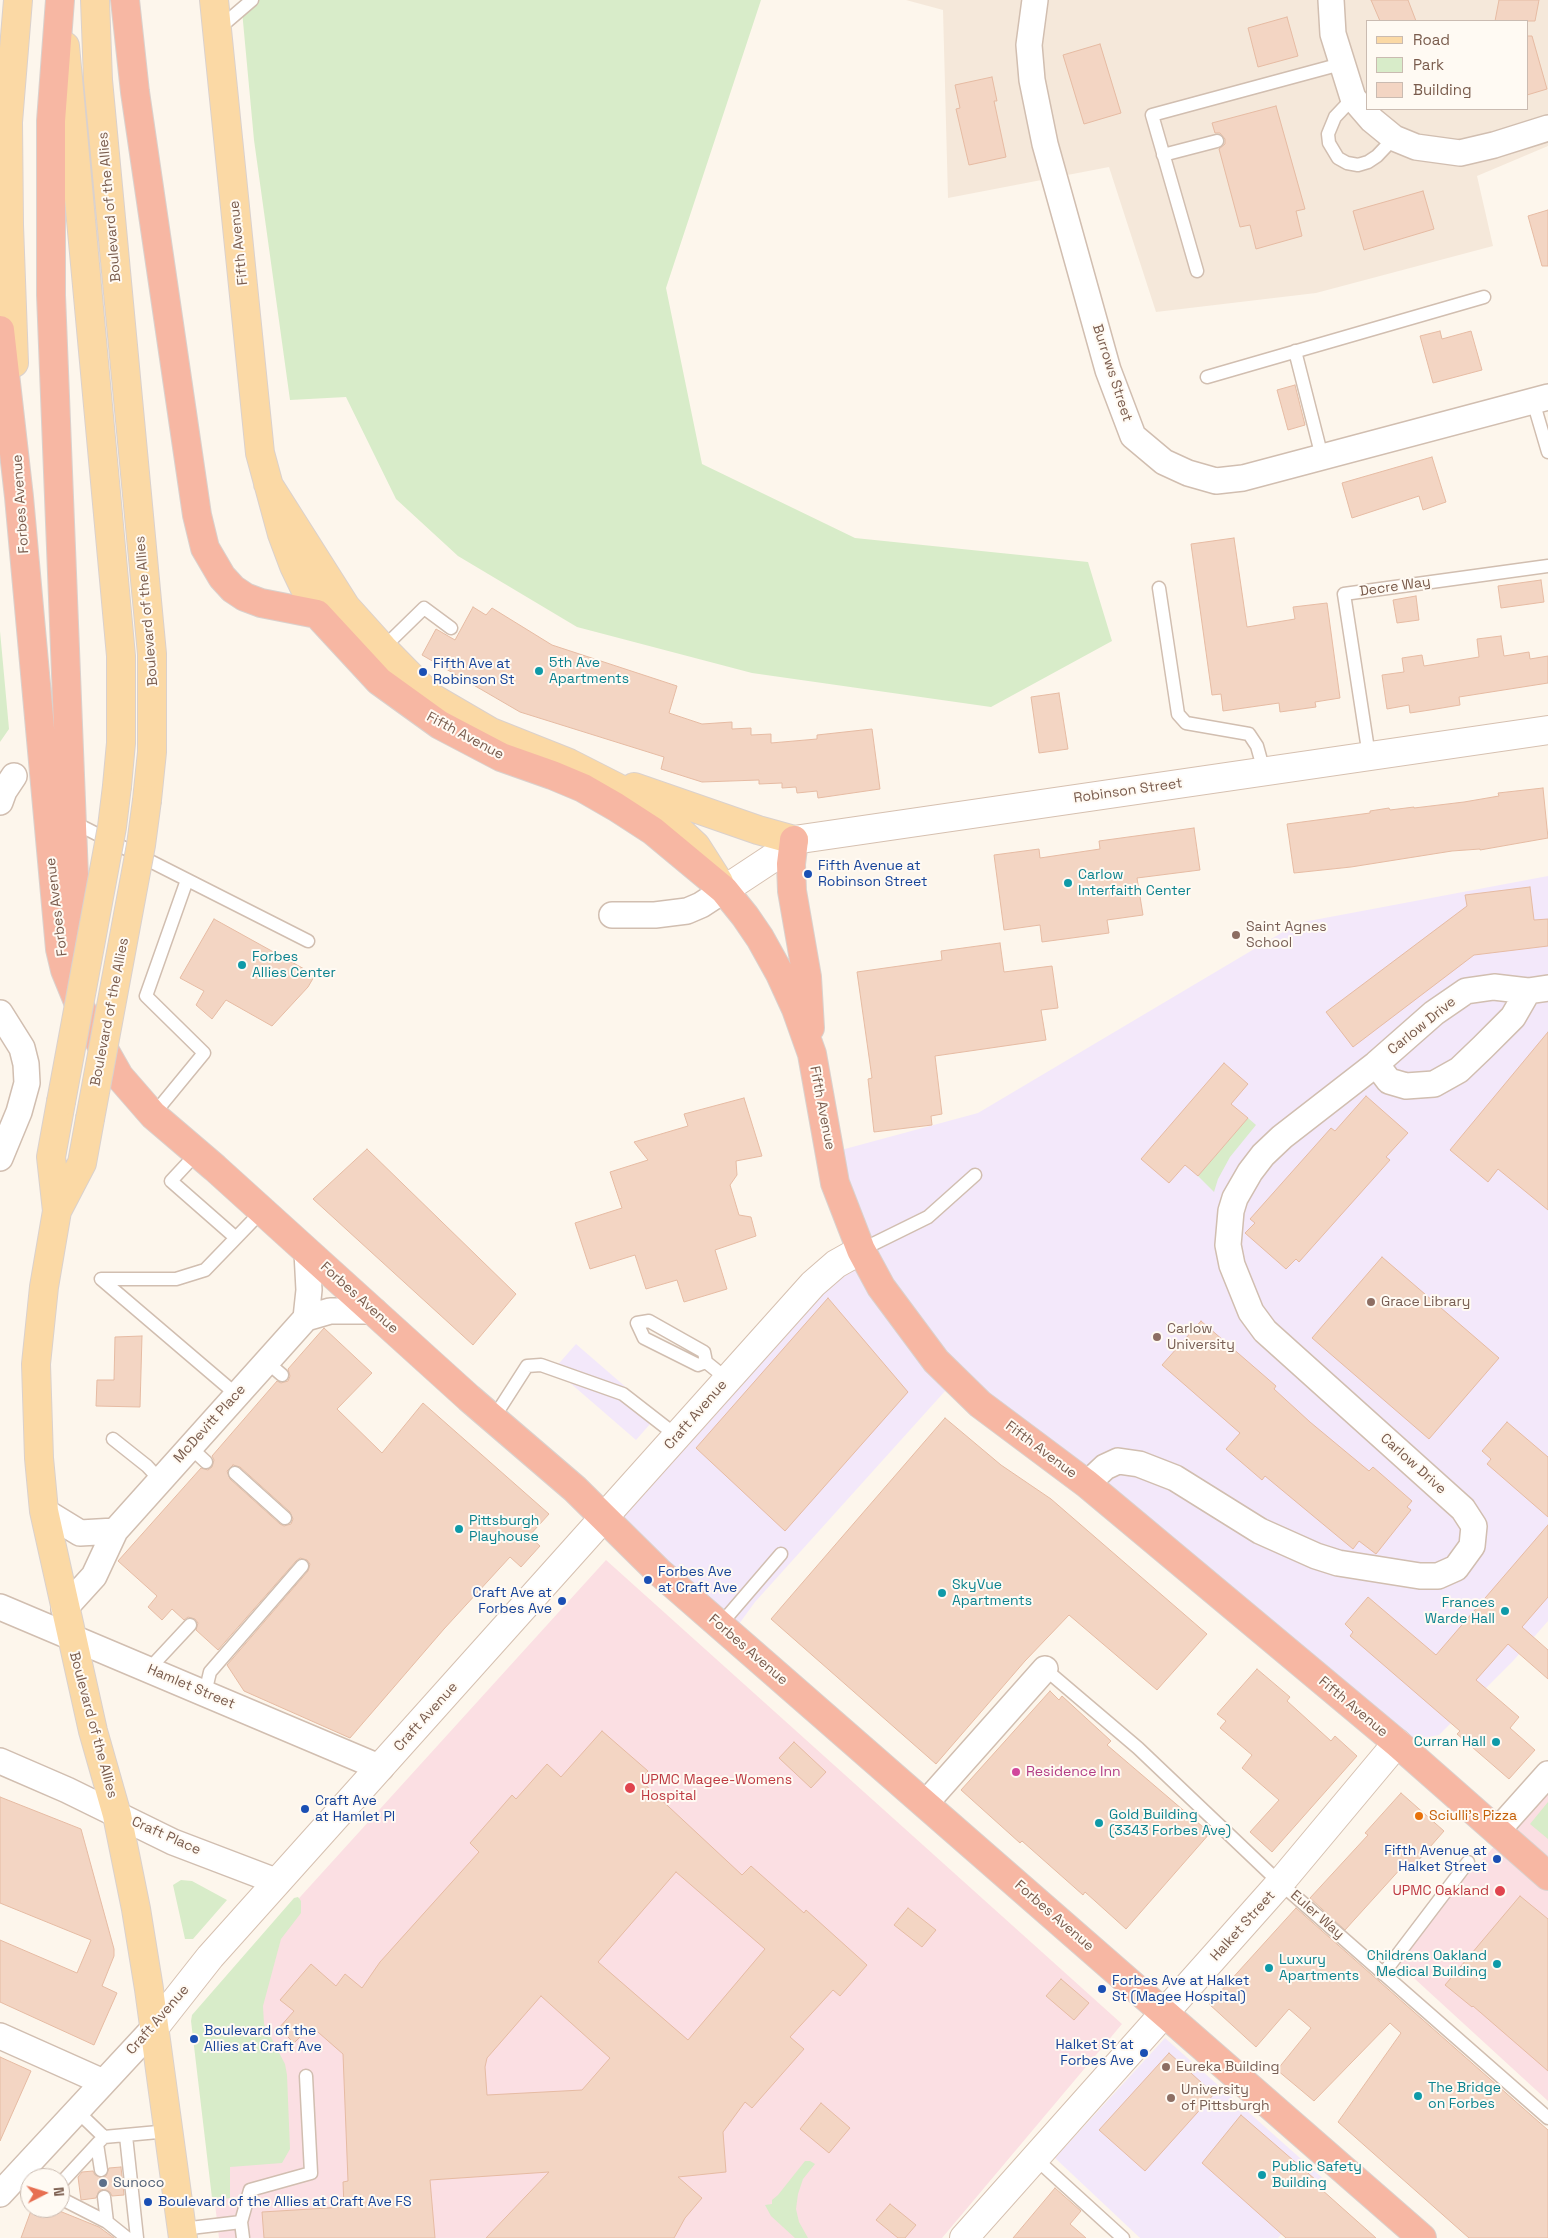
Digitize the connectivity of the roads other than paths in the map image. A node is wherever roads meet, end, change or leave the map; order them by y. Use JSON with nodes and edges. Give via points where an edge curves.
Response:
{"nodes":[{"id":1,"x":18,"y":0,"type":"edge"},
{"id":2,"x":62,"y":0,"type":"edge"},
{"id":3,"x":94,"y":0,"type":"edge"},
{"id":4,"x":125,"y":0,"type":"edge"},
{"id":5,"x":214,"y":0,"type":"edge"},
{"id":6,"x":252,"y":0,"type":"edge"},
{"id":7,"x":1035,"y":0,"type":"edge"},
{"id":8,"x":1331,"y":0,"type":"edge"},
{"id":9,"x":217,"y":30,"type":"junction"},
{"id":10,"x":1341,"y":64,"type":"junction"},
{"id":11,"x":1353,"y":98,"type":"junction"},
{"id":12,"x":1548,"y":128,"type":"edge"},
{"id":13,"x":1394,"y":138,"type":"junction"},
{"id":14,"x":1216,"y":140,"type":"dead end"},
{"id":15,"x":1163,"y":155,"type":"junction"},
{"id":16,"x":1197,"y":271,"type":"dead end"},
{"id":17,"x":1484,"y":297,"type":"dead end"},
{"id":18,"x":0,"y":330,"type":"edge"},
{"id":19,"x":1295,"y":351,"type":"junction"},
{"id":20,"x":1207,"y":377,"type":"dead end"},
{"id":21,"x":1541,"y":398,"type":"edge"},
{"id":22,"x":1548,"y":452,"type":"edge"},
{"id":23,"x":1322,"y":457,"type":"junction"},
{"id":24,"x":268,"y":484,"type":"junction"},
{"id":25,"x":19,"y":497,"type":"junction"},
{"id":26,"x":1548,"y":566,"type":"edge"},
{"id":27,"x":1159,"y":588,"type":"dead end"},
{"id":28,"x":317,"y":614,"type":"junction"},
{"id":29,"x":451,"y":628,"type":"dead end"},
{"id":30,"x":383,"y":648,"type":"junction"},
{"id":31,"x":1548,"y":730,"type":"edge"},
{"id":32,"x":1369,"y":756,"type":"junction"},
{"id":33,"x":1264,"y":772,"type":"junction"},
{"id":34,"x":599,"y":777,"type":"junction"},
{"id":35,"x":71,"y":821,"type":"junction"},
{"id":36,"x":794,"y":840,"type":"junction"},
{"id":37,"x":187,"y":880,"type":"junction"},
{"id":38,"x":724,"y":890,"type":"junction"},
{"id":39,"x":612,"y":915,"type":"dead end"},
{"id":40,"x":308,"y":941,"type":"dead end"},
{"id":41,"x":1538,"y":989,"type":"edge"},
{"id":42,"x":0,"y":1013,"type":"edge"},
{"id":43,"x":96,"y":1034,"type":"junction"},
{"id":44,"x":812,"y":1054,"type":"junction"},
{"id":45,"x":1376,"y":1064,"type":"junction"},
{"id":46,"x":153,"y":1114,"type":"junction"},
{"id":47,"x":198,"y":1152,"type":"junction"},
{"id":48,"x":0,"y":1158,"type":"edge"},
{"id":49,"x":975,"y":1175,"type":"dead end"},
{"id":50,"x":57,"y":1211,"type":"junction"},
{"id":51,"x":262,"y":1211,"type":"junction"},
{"id":52,"x":236,"y":1238,"type":"junction"},
{"id":53,"x":861,"y":1250,"type":"junction"},
{"id":54,"x":307,"y":1252,"type":"junction"},
{"id":55,"x":374,"y":1311,"type":"junction"},
{"id":56,"x":306,"y":1318,"type":"junction"},
{"id":57,"x":706,"y":1362,"type":"junction"},
{"id":58,"x":727,"y":1379,"type":"junction"},
{"id":59,"x":237,"y":1395,"type":"junction"},
{"id":60,"x":493,"y":1419,"type":"junction"},
{"id":61,"x":677,"y":1436,"type":"junction"},
{"id":62,"x":113,"y":1439,"type":"dead end"},
{"id":63,"x":235,"y":1473,"type":"dead end"},
{"id":64,"x":160,"y":1480,"type":"junction"},
{"id":65,"x":1087,"y":1484,"type":"junction"},
{"id":66,"x":44,"y":1511,"type":"junction"},
{"id":67,"x":285,"y":1518,"type":"dead end"},
{"id":68,"x":605,"y":1518,"type":"junction"},
{"id":69,"x":115,"y":1531,"type":"junction"},
{"id":70,"x":781,"y":1554,"type":"dead end"},
{"id":71,"x":302,"y":1566,"type":"dead end"},
{"id":72,"x":0,"y":1607,"type":"edge"},
{"id":73,"x":64,"y":1609,"type":"junction"},
{"id":74,"x":190,"y":1625,"type":"dead end"},
{"id":75,"x":720,"y":1625,"type":"junction"},
{"id":76,"x":70,"y":1635,"type":"junction"},
{"id":77,"x":149,"y":1669,"type":"junction"},
{"id":78,"x":1045,"y":1669,"type":"joint"},
{"id":79,"x":205,"y":1693,"type":"junction"},
{"id":80,"x":1397,"y":1743,"type":"junction"},
{"id":81,"x":0,"y":1761,"type":"edge"},
{"id":82,"x":381,"y":1768,"type":"junction"},
{"id":83,"x":1548,"y":1774,"type":"edge"},
{"id":84,"x":925,"y":1804,"type":"junction"},
{"id":85,"x":117,"y":1815,"type":"junction"},
{"id":86,"x":1499,"y":1832,"type":"junction"},
{"id":87,"x":1468,"y":1862,"type":"dead end"},
{"id":88,"x":1548,"y":1876,"type":"edge"},
{"id":89,"x":278,"y":1882,"type":"junction"},
{"id":90,"x":1280,"y":1883,"type":"junction"},
{"id":91,"x":1384,"y":1974,"type":"junction"},
{"id":92,"x":1165,"y":2013,"type":"junction"},
{"id":93,"x":154,"y":2028,"type":"junction"},
{"id":94,"x":0,"y":2036,"type":"edge"},
{"id":95,"x":306,"y":2076,"type":"dead end"},
{"id":96,"x":103,"y":2082,"type":"junction"},
{"id":97,"x":77,"y":2111,"type":"junction"},
{"id":98,"x":1548,"y":2118,"type":"edge"},
{"id":99,"x":169,"y":2131,"type":"junction"},
{"id":100,"x":126,"y":2136,"type":"junction"},
{"id":101,"x":101,"y":2141,"type":"junction"},
{"id":102,"x":1035,"y":2158,"type":"junction"},
{"id":103,"x":32,"y":2168,"type":"edge"},
{"id":104,"x":101,"y":2170,"type":"dead end"},
{"id":105,"x":70,"y":2174,"type":"edge"},
{"id":106,"x":20,"y":2179,"type":"edge"},
{"id":107,"x":0,"y":2194,"type":"edge"},
{"id":108,"x":104,"y":2197,"type":"dead end"},
{"id":109,"x":70,"y":2203,"type":"edge"},
{"id":110,"x":107,"y":2222,"type":"junction"},
{"id":111,"x":241,"y":2222,"type":"junction"},
{"id":112,"x":183,"y":2233,"type":"edge"},
{"id":113,"x":127,"y":2238,"type":"edge"},
{"id":114,"x":137,"y":2238,"type":"edge"},
{"id":115,"x":243,"y":2238,"type":"edge"},
{"id":116,"x":964,"y":2238,"type":"edge"},
{"id":117,"x":1124,"y":2238,"type":"edge"},
{"id":118,"x":1422,"y":2238,"type":"edge"}],
"edges":[{"from":1,"to":25,"type":"main road","name":"Forbes Avenue","via":[[11,72],[8,171]]},
{"from":2,"to":35,"type":"highway","via":[[51,121],[52,295]]},
{"from":2,"to":50,"type":"main road","name":"Boulevard of the Allies","bridge":true,"via":[[121,656],[121,734],[112,828],[51,1157]]},
{"from":3,"to":50,"type":"main road","name":"Boulevard of the Allies","bridge":true,"via":[[98,80],[152,654],[152,752],[147,800],[82,1163]]},
{"from":4,"to":28,"type":"highway","via":[[135,92],[197,515],[205,548],[222,577],[245,597]]},
{"from":5,"to":9,"type":"main road","name":"Fifth Avenue"},
{"from":6,"to":9,"type":"lane"},
{"from":7,"to":23,"type":"street","name":"Burrows Street","via":[[1030,53],[1045,144],[1108,370],[1133,436],[1164,462],[1188,474],[1216,481],[1243,478]]},
{"from":8,"to":10,"type":"street","via":[[1333,34]]},
{"from":9,"to":24,"type":"main road","name":"Fifth Avenue","via":[[260,452]]},
{"from":10,"to":11,"type":"street"},
{"from":10,"to":15,"type":"lane","via":[[1152,115]]},
{"from":11,"to":13,"type":"street"},
{"from":11,"to":13,"type":"lane","via":[[1335,117],[1328,134],[1329,143],[1338,158],[1358,165],[1368,162]]},
{"from":12,"to":13,"type":"street","via":[[1494,146],[1460,153],[1416,146]]},
{"from":14,"to":15,"type":"lane"},
{"from":15,"to":16,"type":"lane"},
{"from":17,"to":19,"type":"lane"},
{"from":18,"to":25,"type":"highway"},
{"from":19,"to":20,"type":"lane"},
{"from":19,"to":23,"type":"lane"},
{"from":21,"to":22,"type":"lane"},
{"from":21,"to":23,"type":"street","name":"Burrows Street"},
{"from":24,"to":28,"type":"main road","name":"Fifth Avenue","via":[[285,542]]},
{"from":24,"to":30,"type":"main road","name":"Fifth Avenue","via":[[346,607]]},
{"from":25,"to":43,"type":"highway","name":"Forbes Avenue","via":[[56,923],[72,990]]},
{"from":26,"to":32,"type":"lane","name":"Decre Way","via":[[1344,594]]},
{"from":27,"to":33,"type":"lane","via":[[1178,714],[1186,723],[1249,734],[1257,746]]},
{"from":28,"to":38,"type":"highway","name":"Fifth Avenue","via":[[379,681],[440,725],[501,756],[583,788],[616,806]]},
{"from":29,"to":30,"type":"lane","via":[[424,608]]},
{"from":30,"to":34,"type":"main road","name":"Fifth Avenue","via":[[431,698],[461,716],[491,732]]},
{"from":31,"to":32,"type":"street","name":"Robinson Street"},
{"from":32,"to":33,"type":"street","name":"Robinson Street"},
{"from":33,"to":36,"type":"street","name":"Robinson Street"},
{"from":34,"to":36,"type":"main road"},
{"from":34,"to":38,"type":"main road","name":"Fifth Avenue","via":[[668,820],[696,846]]},
{"from":35,"to":37,"type":"lane"},
{"from":35,"to":43,"type":"highway","via":[[77,943]]},
{"from":36,"to":38,"type":"street"},
{"from":36,"to":44,"type":"highway","via":[[792,892],[808,977]]},
{"from":37,"to":40,"type":"lane"},
{"from":37,"to":46,"type":"lane","via":[[146,996],[204,1053]]},
{"from":38,"to":39,"type":"street","via":[[687,911],[655,916]]},
{"from":38,"to":44,"type":"highway","name":"Fifth Avenue","via":[[745,916],[780,974]]},
{"from":41,"to":45,"type":"street","name":"Carlow Drive","via":[[1494,987],[1466,992],[1412,1031]]},
{"from":41,"to":45,"type":"street","name":"Carlow Drive","via":[[1460,1070],[1434,1084],[1406,1086],[1389,1081]]},
{"from":42,"to":48,"type":"street","via":[[22,1048],[27,1082],[19,1112]]},
{"from":43,"to":46,"type":"highway","name":"Forbes Avenue","via":[[119,1076]]},
{"from":44,"to":53,"type":"highway","name":"Fifth Avenue","via":[[835,1183]]},
{"from":45,"to":65,"type":"street","name":"Carlow Drive","via":[[1263,1155],[1235,1198],[1230,1211],[1228,1245],[1238,1282],[1251,1312],[1265,1331],[1464,1510],[1474,1526],[1472,1546],[1456,1568],[1438,1576],[1396,1574],[1338,1563],[1291,1546],[1260,1531],[1175,1478],[1138,1464],[1118,1461],[1105,1467]]},
{"from":46,"to":47,"type":"highway","name":"Forbes Avenue"},
{"from":47,"to":51,"type":"highway","name":"Forbes Avenue"},
{"from":47,"to":52,"type":"lane","via":[[171,1182]]},
{"from":49,"to":53,"type":"lane","via":[[928,1217]]},
{"from":50,"to":66,"type":"main road","name":"Boulevard of the Allies","via":[[44,1287],[36,1364]]},
{"from":51,"to":52,"type":"lane"},
{"from":51,"to":54,"type":"highway","name":"Forbes Avenue"},
{"from":52,"to":59,"type":"lane","via":[[205,1270],[169,1280],[101,1279]]},
{"from":53,"to":58,"type":"street","name":"Craft Avenue","via":[[836,1264],[813,1284]]},
{"from":53,"to":65,"type":"highway","name":"Fifth Avenue","via":[[881,1287],[910,1329],[956,1382],[980,1404]]},
{"from":54,"to":55,"type":"highway","name":"Forbes Avenue"},
{"from":54,"to":56,"type":"street","via":[[309,1290]]},
{"from":55,"to":56,"type":"street","via":[[330,1311]]},
{"from":55,"to":60,"type":"highway","name":"Forbes Avenue"},
{"from":56,"to":59,"type":"street","name":"McDevitt Place","via":[[274,1369]]},
{"from":57,"to":57,"type":"lane","via":[[704,1352],[649,1320],[637,1323],[644,1338],[698,1365]]},
{"from":57,"to":58,"type":"lane"},
{"from":58,"to":61,"type":"street","name":"Craft Avenue"},
{"from":59,"to":64,"type":"street","name":"McDevitt Place","via":[[198,1455]]},
{"from":60,"to":61,"type":"lane","via":[[527,1366],[541,1364],[623,1394]]},
{"from":60,"to":68,"type":"highway","name":"Forbes Avenue"},
{"from":61,"to":68,"type":"street","name":"Craft Avenue"},
{"from":62,"to":64,"type":"lane"},
{"from":63,"to":67,"type":"lane"},
{"from":64,"to":69,"type":"street","name":"McDevitt Place"},
{"from":65,"to":80,"type":"highway","name":"Fifth Avenue"},
{"from":66,"to":69,"type":"street","via":[[80,1533]]},
{"from":66,"to":73,"type":"main road","name":"Boulevard of the Allies"},
{"from":68,"to":75,"type":"highway","name":"Forbes Avenue","via":[[658,1571]]},
{"from":68,"to":82,"type":"street","name":"Craft Avenue"},
{"from":69,"to":73,"type":"street","name":"McDevitt Place","via":[[94,1576]]},
{"from":70,"to":75,"type":"lane"},
{"from":71,"to":79,"type":"lane","via":[[210,1672]]},
{"from":72,"to":76,"type":"street","name":"Hamlet Street"},
{"from":73,"to":76,"type":"main road","name":"Boulevard of the Allies"},
{"from":74,"to":77,"type":"lane"},
{"from":75,"to":84,"type":"highway","name":"Forbes Avenue"},
{"from":76,"to":77,"type":"street","name":"Hamlet Street"},
{"from":76,"to":85,"type":"main road","name":"Boulevard of the Allies"},
{"from":77,"to":79,"type":"street","name":"Hamlet Street"},
{"from":78,"to":84,"type":"street"},
{"from":78,"to":90,"type":"lane","name":"Euler Way","via":[[1138,1748]]},
{"from":79,"to":82,"type":"street","name":"Hamlet Street"},
{"from":80,"to":86,"type":"highway","name":"Fifth Avenue"},
{"from":80,"to":90,"type":"street","name":"Halket Street"},
{"from":81,"to":85,"type":"street","name":"Craft Place"},
{"from":82,"to":89,"type":"street","name":"Craft Avenue"},
{"from":83,"to":86,"type":"street"},
{"from":84,"to":92,"type":"highway","name":"Forbes Avenue"},
{"from":85,"to":89,"type":"street","name":"Craft Place","via":[[173,1842]]},
{"from":85,"to":93,"type":"main road","name":"Boulevard of the Allies","via":[[136,1909]]},
{"from":86,"to":88,"type":"highway","name":"Fifth Avenue"},
{"from":87,"to":91,"type":"lane"},
{"from":89,"to":93,"type":"street","name":"Craft Avenue","via":[[210,1958]]},
{"from":90,"to":91,"type":"lane","name":"Euler Way"},
{"from":90,"to":92,"type":"street","name":"Halket Street"},
{"from":91,"to":98,"type":"lane","name":"Euler Way"},
{"from":92,"to":102,"type":"street","name":"Halket Street"},
{"from":92,"to":118,"type":"highway","name":"Forbes Avenue"},
{"from":93,"to":96,"type":"street","name":"Craft Avenue"},
{"from":93,"to":99,"type":"main road","name":"Boulevard of the Allies"},
{"from":94,"to":96,"type":"street"},
{"from":95,"to":111,"type":"lane","via":[[312,2173],[250,2190]]},
{"from":96,"to":97,"type":"street","name":"Craft Avenue"},
{"from":97,"to":101,"type":"lane"},
{"from":97,"to":103,"type":"street","name":"Craft Avenue"},
{"from":99,"to":100,"type":"lane"},
{"from":99,"to":112,"type":"main road","name":"Boulevard of the Allies"},
{"from":100,"to":101,"type":"lane"},
{"from":100,"to":114,"type":"lane"},
{"from":101,"to":104,"type":"lane"},
{"from":101,"to":105,"type":"lane"},
{"from":102,"to":116,"type":"street","name":"Halket Street"},
{"from":102,"to":117,"type":"lane"},
{"from":106,"to":107,"type":"street","name":"Craft Avenue"},
{"from":108,"to":110,"type":"lane"},
{"from":109,"to":110,"type":"lane"},
{"from":110,"to":113,"type":"lane"},
{"from":111,"to":112,"type":"lane"},
{"from":111,"to":115,"type":"lane"}]}
